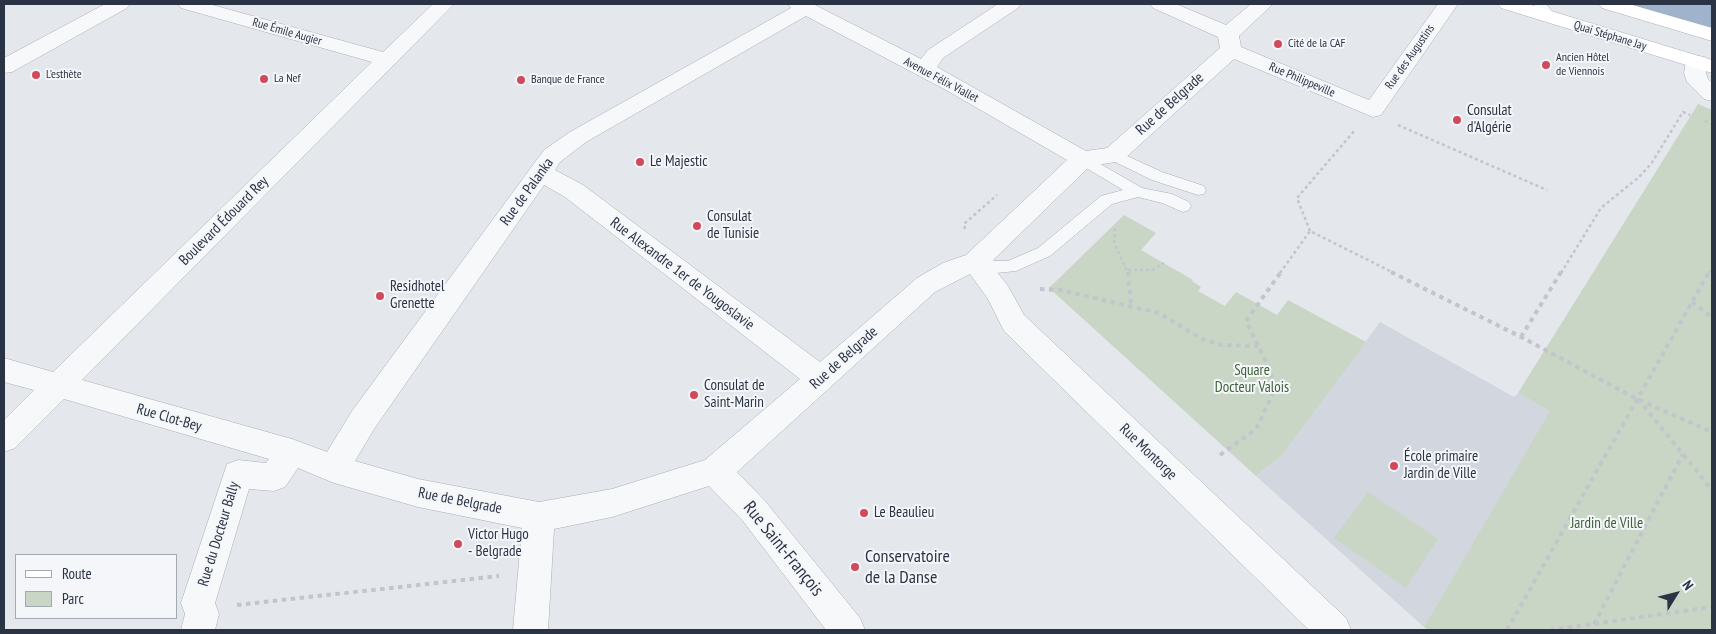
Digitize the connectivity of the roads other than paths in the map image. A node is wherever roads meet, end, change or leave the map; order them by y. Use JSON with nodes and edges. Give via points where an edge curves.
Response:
{"nodes":[{"id":1,"x":120,"y":4,"type":"edge"},
{"id":2,"x":188,"y":4,"type":"edge"},
{"id":3,"x":444,"y":4,"type":"edge"},
{"id":4,"x":1011,"y":4,"type":"edge"},
{"id":5,"x":1160,"y":4,"type":"edge"},
{"id":6,"x":1263,"y":4,"type":"edge"},
{"id":7,"x":1448,"y":4,"type":"edge"},
{"id":8,"x":1508,"y":4,"type":"edge"},
{"id":9,"x":1609,"y":4,"type":"edge"},
{"id":10,"x":802,"y":6,"type":"edge"},
{"id":11,"x":1545,"y":11,"type":"edge"},
{"id":12,"x":1712,"y":35,"type":"edge"},
{"id":13,"x":1229,"y":42,"type":"junction"},
{"id":14,"x":387,"y":60,"type":"junction"},
{"id":15,"x":1705,"y":64,"type":"edge"},
{"id":16,"x":4,"y":67,"type":"edge"},
{"id":17,"x":924,"y":70,"type":"junction"},
{"id":18,"x":1712,"y":94,"type":"edge"},
{"id":19,"x":1367,"y":116,"type":"joint"},
{"id":20,"x":1114,"y":155,"type":"junction"},
{"id":21,"x":1083,"y":159,"type":"junction"},
{"id":22,"x":542,"y":173,"type":"junction"},
{"id":23,"x":1198,"y":190,"type":"dead end"},
{"id":24,"x":1138,"y":192,"type":"junction"},
{"id":25,"x":1183,"y":206,"type":"dead end"},
{"id":26,"x":975,"y":262,"type":"junction"},
{"id":27,"x":4,"y":370,"type":"edge"},
{"id":28,"x":820,"y":378,"type":"junction"},
{"id":29,"x":59,"y":384,"type":"junction"},
{"id":30,"x":4,"y":439,"type":"edge"},
{"id":31,"x":292,"y":452,"type":"junction"},
{"id":32,"x":334,"y":469,"type":"junction"},
{"id":33,"x":715,"y":471,"type":"junction"},
{"id":34,"x":539,"y":517,"type":"junction"},
{"id":35,"x":200,"y":622,"type":"edge"},
{"id":36,"x":530,"y":630,"type":"edge"},
{"id":37,"x":848,"y":630,"type":"edge"},
{"id":38,"x":1334,"y":630,"type":"edge"}],
"edges":[{"from":1,"to":16,"type":"street"},
{"from":2,"to":14,"type":"street","name":"Rue Émile Augier"},
{"from":3,"to":14,"type":"street","name":"Boulevard Édouard Rey"},
{"from":4,"to":17,"type":"street","via":[[936,54]]},
{"from":5,"to":13,"type":"street","name":"Rue Philippeville"},
{"from":6,"to":13,"type":"street","name":"Rue de Belgrade"},
{"from":7,"to":19,"type":"street","name":"Rue des Augustins"},
{"from":8,"to":11,"type":"main road","name":"Quai Stéphane Jay"},
{"from":9,"to":12,"type":"main road"},
{"from":10,"to":17,"type":"street","name":"Avenue Félix Viallet"},
{"from":10,"to":22,"type":"street","name":"Rue de Palanka","via":[[578,137],[552,156]]},
{"from":11,"to":15,"type":"main road","name":"Quai Stéphane Jay"},
{"from":13,"to":19,"type":"street","name":"Rue Philippeville"},
{"from":13,"to":20,"type":"street","name":"Rue de Belgrade"},
{"from":14,"to":29,"type":"street","name":"Boulevard Édouard Rey"},
{"from":15,"to":18,"type":"street","via":[[1695,73],[1698,82]]},
{"from":17,"to":21,"type":"street","name":"Avenue Félix Viallet"},
{"from":20,"to":21,"type":"street"},
{"from":20,"to":23,"type":"lane","via":[[1157,176]]},
{"from":21,"to":24,"type":"lane"},
{"from":21,"to":26,"type":"street","name":"Rue de Belgrade"},
{"from":22,"to":28,"type":"street","name":"Rue Alexandre 1er de Yougoslavie","via":[[574,191]]},
{"from":22,"to":32,"type":"street","name":"Rue de Palanka","via":[[363,420]]},
{"from":24,"to":25,"type":"lane","via":[[1166,198]]},
{"from":24,"to":26,"type":"lane","via":[[1107,200],[1036,256],[1010,267]]},
{"from":26,"to":28,"type":"street","name":"Rue de Belgrade","via":[[926,284]]},
{"from":26,"to":38,"type":"street","name":"Rue Montorge","via":[[998,293],[1014,323]]},
{"from":27,"to":29,"type":"street","name":"Rue Clot-Bey"},
{"from":28,"to":33,"type":"street","name":"Rue de Belgrade"},
{"from":29,"to":30,"type":"street","name":"Boulevard Édouard Rey"},
{"from":29,"to":31,"type":"street","name":"Rue Clot-Bey"},
{"from":31,"to":32,"type":"street","name":"Rue Clot-Bey"},
{"from":31,"to":35,"type":"street","name":"Rue du Docteur Bally","via":[[274,477],[238,474],[198,603]]},
{"from":32,"to":34,"type":"street","name":"Rue de Belgrade","via":[[418,493]]},
{"from":33,"to":34,"type":"street","name":"Rue de Belgrade","via":[[612,502]]},
{"from":33,"to":37,"type":"street","name":"Rue Saint-François","via":[[754,511]]},
{"from":34,"to":36,"type":"street"}]}
